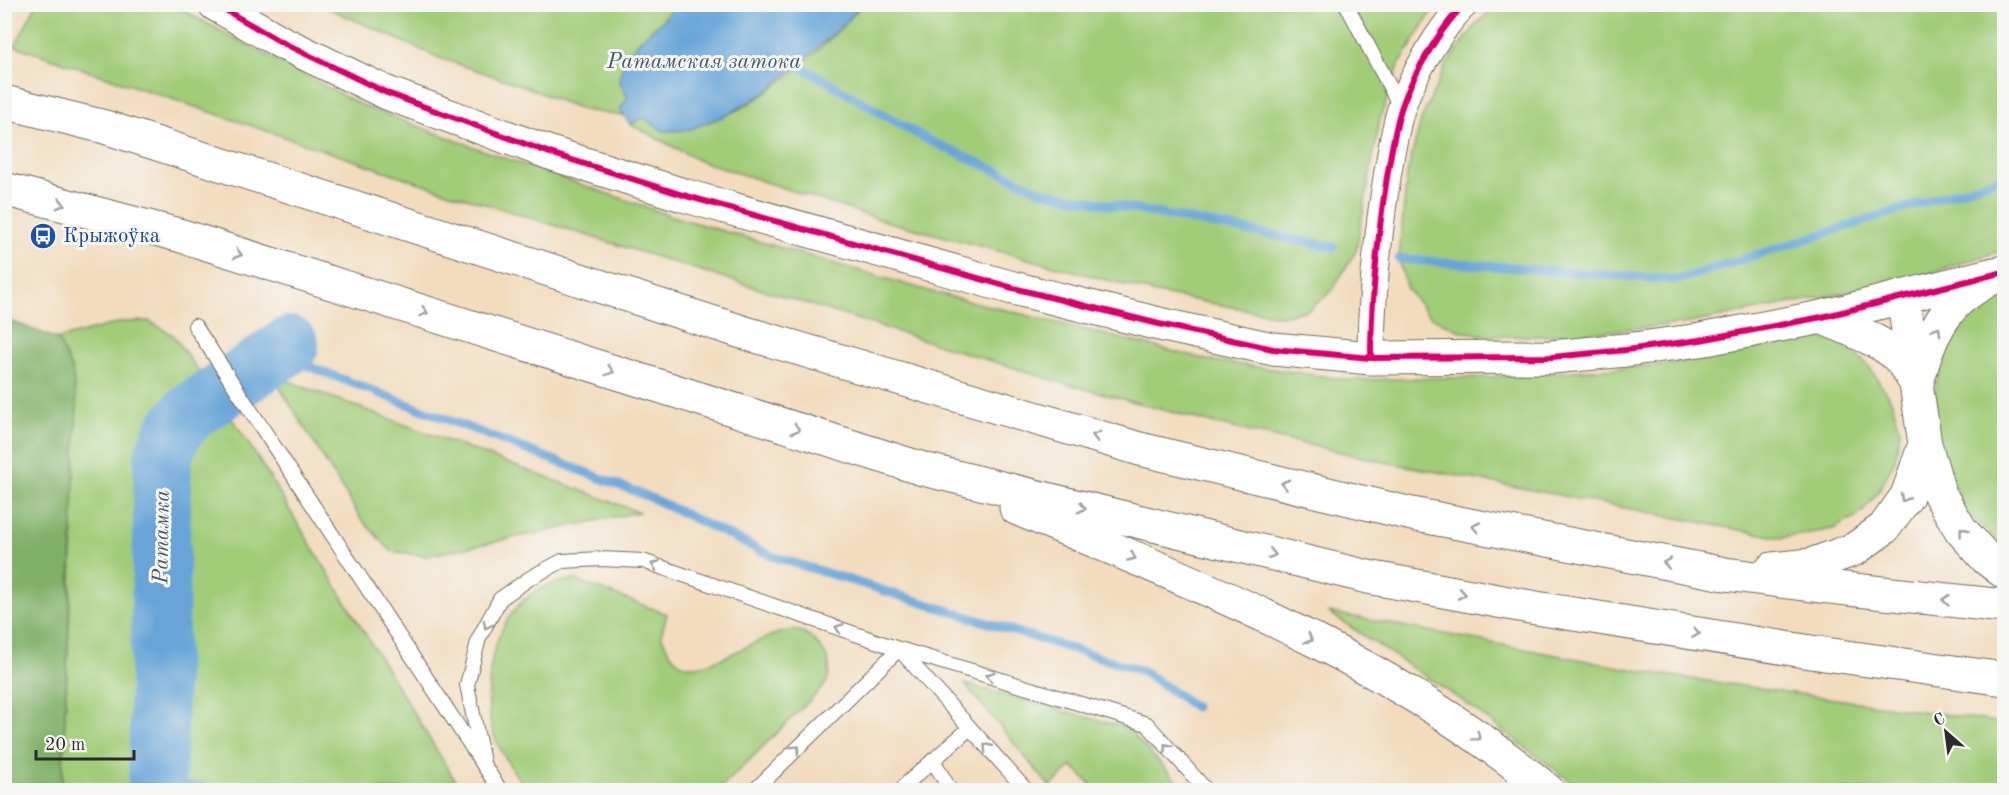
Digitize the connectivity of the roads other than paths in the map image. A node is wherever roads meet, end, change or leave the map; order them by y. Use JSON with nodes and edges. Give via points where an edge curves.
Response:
{"nodes":[{"id":1,"x":215,"y":4,"type":"edge"},
{"id":2,"x":1346,"y":4,"type":"edge"},
{"id":3,"x":1465,"y":4,"type":"edge"},
{"id":4,"x":4,"y":102,"type":"edge"},
{"id":5,"x":1401,"y":108,"type":"junction"},
{"id":6,"x":4,"y":189,"type":"edge"},
{"id":7,"x":2002,"y":272,"type":"edge"},
{"id":8,"x":1903,"y":297,"type":"junction"},
{"id":9,"x":1822,"y":317,"type":"junction"},
{"id":10,"x":195,"y":326,"type":"dead end"},
{"id":11,"x":1371,"y":358,"type":"junction"},
{"id":12,"x":1917,"y":385,"type":"junction"},
{"id":13,"x":1925,"y":444,"type":"junction"},
{"id":14,"x":923,"y":469,"type":"junction"},
{"id":15,"x":2004,"y":572,"type":"edge"},
{"id":16,"x":1725,"y":574,"type":"junction"},
{"id":17,"x":2004,"y":606,"type":"edge"},
{"id":18,"x":899,"y":649,"type":"junction"},
{"id":19,"x":2004,"y":679,"type":"edge"},
{"id":20,"x":970,"y":728,"type":"junction"},
{"id":21,"x":933,"y":760,"type":"junction"},
{"id":22,"x":483,"y":762,"type":"junction"},
{"id":23,"x":904,"y":789,"type":"edge"},
{"id":24,"x":500,"y":790,"type":"edge"},
{"id":25,"x":755,"y":790,"type":"edge"},
{"id":26,"x":950,"y":790,"type":"edge"},
{"id":27,"x":1026,"y":790,"type":"edge"},
{"id":28,"x":1206,"y":790,"type":"edge"},
{"id":29,"x":1547,"y":790,"type":"edge"}],
"edges":[{"from":1,"to":11,"type":"main road","via":[[281,42],[387,93],[550,153],[683,195],[1013,288],[1159,324],[1273,349]]},
{"from":2,"to":5,"type":"lane"},
{"from":3,"to":5,"type":"street","via":[[1427,54]]},
{"from":16,"to":4,"type":"main road","one_way":true,"via":[[1412,514],[1140,449],[742,332],[105,127]]},
{"from":5,"to":11,"type":"street","via":[[1374,270]]},
{"from":6,"to":14,"type":"main road","one_way":true,"via":[[182,236]]},
{"from":7,"to":8,"type":"main road"},
{"from":12,"to":7,"type":"main road","one_way":true,"via":[[1925,352],[1948,311]]},
{"from":8,"to":9,"type":"main road"},
{"from":8,"to":12,"type":"main road"},
{"from":9,"to":11,"type":"main road","via":[[1700,340],[1552,357]]},
{"from":9,"to":12,"type":"main road","via":[[1895,354]]},
{"from":10,"to":22,"type":"lane"},
{"from":12,"to":13,"type":"main road"},
{"from":15,"to":13,"type":"main road","one_way":true,"via":[[1961,530],[1940,495]]},
{"from":13,"to":16,"type":"main road","one_way":true,"via":[[1907,496],[1884,528],[1855,549],[1811,565]]},
{"from":14,"to":19,"type":"main road","one_way":true,"via":[[1368,577],[1530,607]]},
{"from":14,"to":29,"type":"main road","one_way":true,"via":[[1213,591],[1383,676],[1459,724]]},
{"from":17,"to":16,"type":"main road","one_way":true},
{"from":18,"to":20,"type":"lane"},
{"from":18,"to":22,"type":"lane","one_way":true,"via":[[643,561],[562,561],[500,599],[479,638],[467,685]]},
{"from":25,"to":18,"type":"lane","one_way":true},
{"from":28,"to":18,"type":"lane","one_way":true,"via":[[1147,724]]},
{"from":20,"to":21,"type":"lane"},
{"from":27,"to":20,"type":"lane","one_way":true},
{"from":21,"to":23,"type":"lane"},
{"from":21,"to":26,"type":"lane"},
{"from":22,"to":24,"type":"lane"}]}
